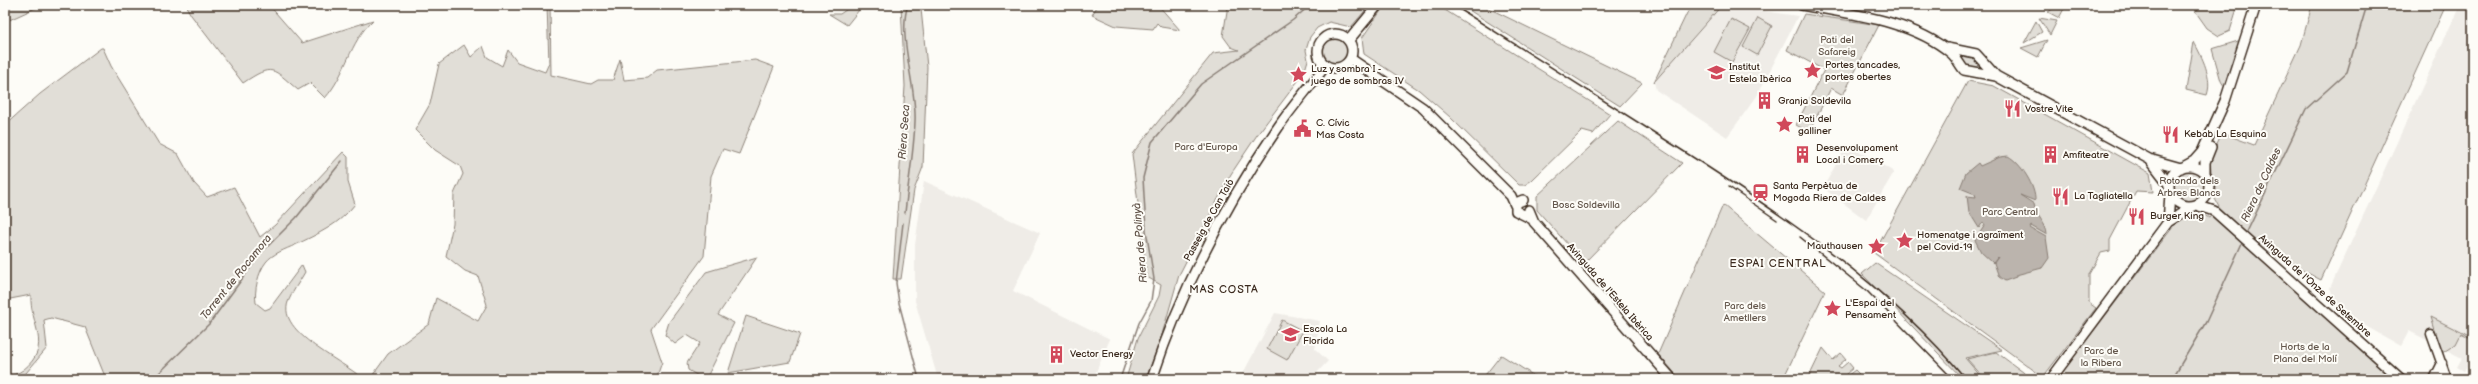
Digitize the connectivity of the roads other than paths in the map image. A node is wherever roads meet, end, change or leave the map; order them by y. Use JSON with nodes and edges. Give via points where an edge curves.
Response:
{"nodes":[{"id":1,"x":1378,"y":5,"type":"edge"},
{"id":2,"x":1802,"y":5,"type":"edge"},
{"id":3,"x":2256,"y":5,"type":"edge"},
{"id":4,"x":2263,"y":5,"type":"edge"},
{"id":5,"x":1349,"y":40,"type":"junction"},
{"id":6,"x":1959,"y":55,"type":"junction"},
{"id":7,"x":1351,"y":58,"type":"junction"},
{"id":8,"x":1325,"y":66,"type":"junction"},
{"id":9,"x":1986,"y":66,"type":"junction"},
{"id":10,"x":1980,"y":73,"type":"junction"},
{"id":11,"x":1996,"y":76,"type":"junction"},
{"id":12,"x":2149,"y":159,"type":"junction"},
{"id":13,"x":2182,"y":167,"type":"junction"},
{"id":14,"x":2205,"y":174,"type":"junction"},
{"id":15,"x":2168,"y":183,"type":"junction"},
{"id":16,"x":2208,"y":192,"type":"junction"},
{"id":17,"x":2170,"y":195,"type":"junction"},
{"id":18,"x":1519,"y":202,"type":"junction"},
{"id":19,"x":2195,"y":206,"type":"junction"},
{"id":20,"x":2214,"y":211,"type":"junction"},
{"id":21,"x":1528,"y":215,"type":"junction"},
{"id":22,"x":2168,"y":222,"type":"junction"},
{"id":23,"x":2431,"y":334,"type":"dead end"},
{"id":24,"x":2442,"y":363,"type":"junction"},
{"id":25,"x":1152,"y":379,"type":"edge"},
{"id":26,"x":1672,"y":379,"type":"edge"},
{"id":27,"x":2051,"y":379,"type":"edge"},
{"id":28,"x":2401,"y":379,"type":"edge"},
{"id":29,"x":2434,"y":379,"type":"edge"},
{"id":30,"x":2447,"y":379,"type":"edge"}],
"edges":[{"from":1,"to":5,"type":"main road"},
{"from":2,"to":6,"type":"main road","via":[[1882,21],[1929,39]]},
{"from":3,"to":13,"type":"main road","via":[[2225,101],[2202,152],[2194,161]]},
{"from":4,"to":14,"type":"main road","via":[[2243,70],[2205,162]]},
{"from":5,"to":7,"type":"main road","via":[[1352,46]]},
{"from":5,"to":8,"type":"main road","via":[[1335,33],[1326,35],[1320,41],[1317,48],[1318,57]]},
{"from":6,"to":9,"type":"main road","via":[[1968,50],[1982,58]]},
{"from":6,"to":10,"type":"main road","via":[[1964,70]]},
{"from":7,"to":8,"type":"main road","via":[[1335,69]]},
{"from":7,"to":18,"type":"main road","via":[[1423,108]]},
{"from":8,"to":25,"type":"main road","name":"Passeig de Can Taió","via":[[1279,125],[1230,200],[1190,280],[1167,334]]},
{"from":9,"to":10,"type":"main road"},
{"from":9,"to":11,"type":"main road"},
{"from":10,"to":11,"type":"main road"},
{"from":11,"to":12,"type":"main road"},
{"from":12,"to":13,"type":"main road"},
{"from":12,"to":15,"type":"main road"},
{"from":13,"to":14,"type":"main road","via":[[2196,167]]},
{"from":13,"to":15,"type":"main road","via":[[2174,172]]},
{"from":14,"to":16,"type":"main road","via":[[2209,185]]},
{"from":15,"to":17,"type":"main road"},
{"from":16,"to":19,"type":"main road"},
{"from":16,"to":20,"type":"main road"},
{"from":17,"to":19,"type":"main road","via":[[2177,203]]},
{"from":17,"to":22,"type":"main road"},
{"from":18,"to":21,"type":"main road","via":[[1528,203]]},
{"from":18,"to":21,"type":"main road","via":[[1517,213]]},
{"from":19,"to":20,"type":"main road","name":"Avinguda de l'Onze de Setembre"},
{"from":19,"to":22,"type":"main road"},
{"from":20,"to":28,"type":"main road","name":"Avinguda de l'Onze de Setembre"},
{"from":21,"to":26,"type":"main road","name":"Avinguda de l'Estela Ibèrica"},
{"from":22,"to":27,"type":"main road"},
{"from":23,"to":24,"type":"street"},
{"from":24,"to":29,"type":"street"},
{"from":24,"to":30,"type":"street"}]}
